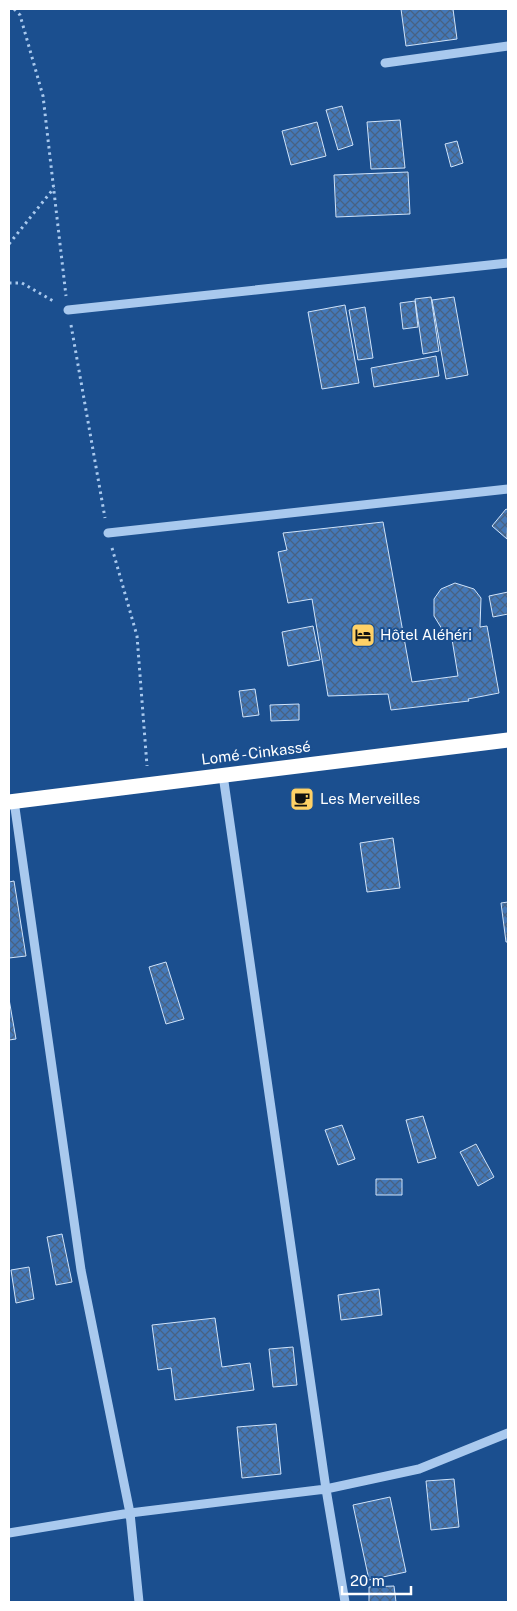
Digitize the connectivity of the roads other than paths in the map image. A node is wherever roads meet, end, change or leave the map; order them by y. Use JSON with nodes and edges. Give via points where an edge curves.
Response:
{"nodes":[{"id":1,"x":508,"y":46,"type":"edge"},
{"id":2,"x":385,"y":63,"type":"dead end"},
{"id":3,"x":508,"y":263,"type":"edge"},
{"id":4,"x":68,"y":310,"type":"road end"},
{"id":5,"x":508,"y":489,"type":"edge"},
{"id":6,"x":108,"y":533,"type":"road end"},
{"id":7,"x":508,"y":740,"type":"edge"},
{"id":8,"x":222,"y":775,"type":"junction"},
{"id":9,"x":11,"y":802,"type":"edge"},
{"id":10,"x":508,"y":1434,"type":"edge"},
{"id":11,"x":326,"y":1489,"type":"junction"},
{"id":12,"x":130,"y":1513,"type":"junction"},
{"id":13,"x":9,"y":1533,"type":"edge"},
{"id":14,"x":139,"y":1602,"type":"edge"},
{"id":15,"x":345,"y":1602,"type":"edge"}],
"edges":[{"from":1,"to":2,"type":"street"},
{"from":3,"to":4,"type":"street"},
{"from":5,"to":6,"type":"street"},
{"from":7,"to":8,"type":"highway","name":"Lomé - Cinkassé"},
{"from":8,"to":9,"type":"highway","name":"Lomé - Cinkassé"},
{"from":8,"to":11,"type":"street"},
{"from":9,"to":12,"type":"street","via":[[81,1270]]},
{"from":10,"to":11,"type":"street","via":[[419,1469]]},
{"from":11,"to":12,"type":"street"},
{"from":11,"to":15,"type":"street"},
{"from":12,"to":13,"type":"street"},
{"from":12,"to":14,"type":"street"}]}
